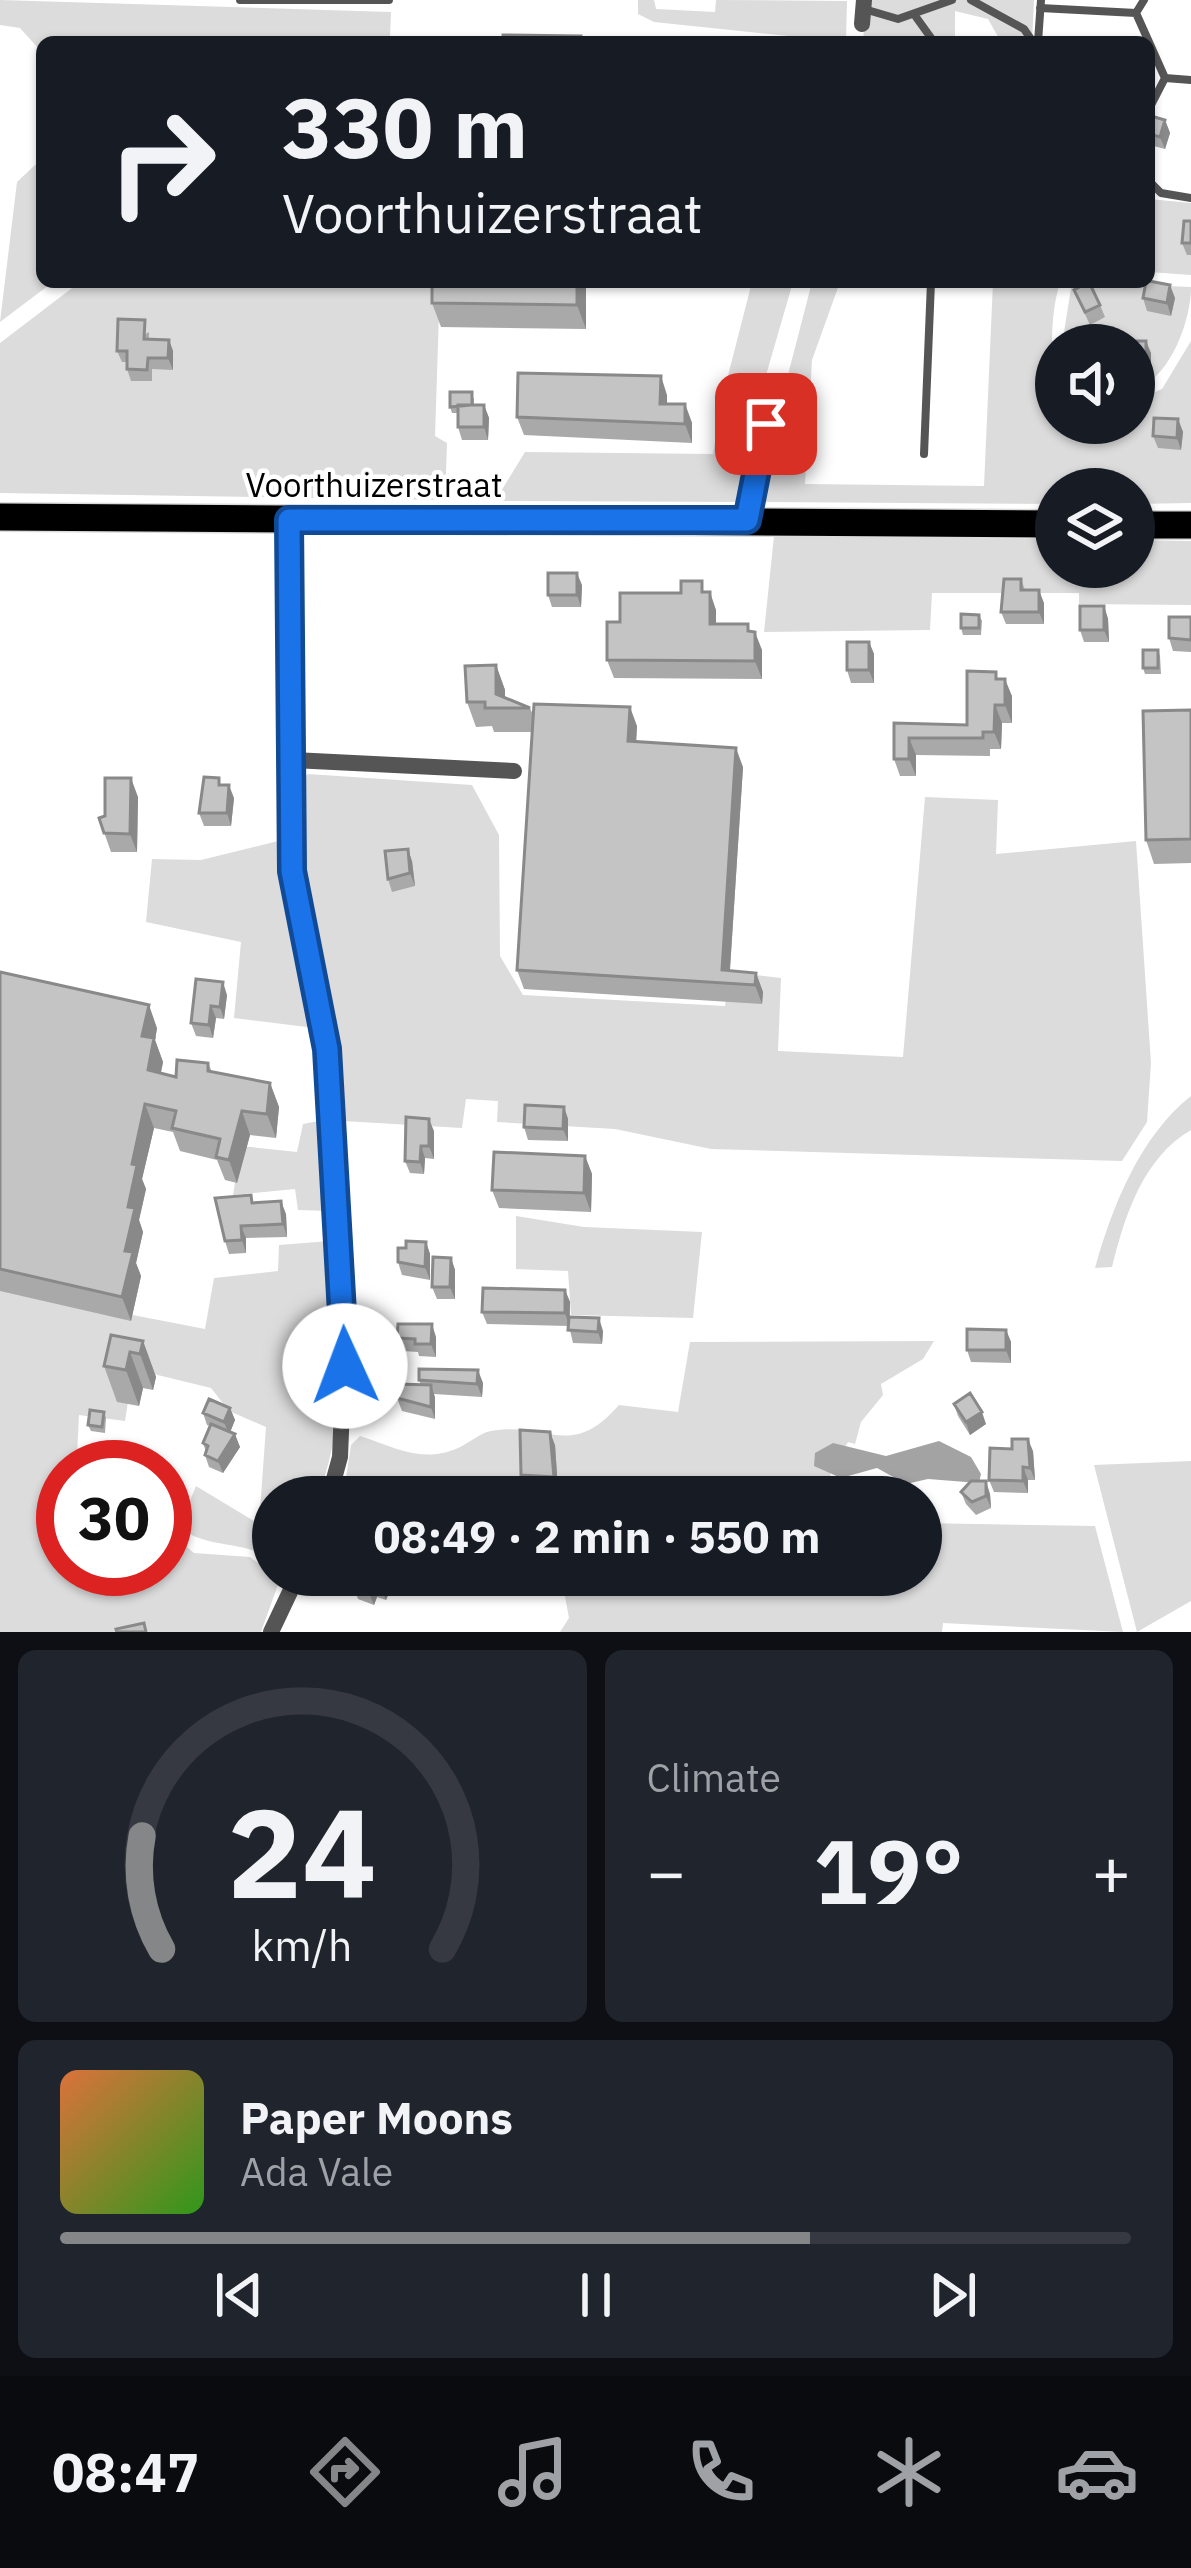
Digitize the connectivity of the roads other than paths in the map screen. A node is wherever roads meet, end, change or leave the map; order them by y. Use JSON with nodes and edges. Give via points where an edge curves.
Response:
{"nodes":[{"id":1,"x":240,"y":0,"type":"edge"},
{"id":2,"x":361,"y":0,"type":"edge"},
{"id":3,"x":389,"y":0,"type":"edge"},
{"id":4,"x":952,"y":0,"type":"edge"},
{"id":5,"x":971,"y":0,"type":"edge"},
{"id":6,"x":1144,"y":0,"type":"edge"},
{"id":7,"x":935,"y":3,"type":"edge"},
{"id":8,"x":1041,"y":4,"type":"edge"},
{"id":9,"x":863,"y":11,"type":"edge"},
{"id":10,"x":1136,"y":13,"type":"junction"},
{"id":11,"x":916,"y":16,"type":"junction"},
{"id":12,"x":930,"y":36,"type":"edge"},
{"id":13,"x":1030,"y":36,"type":"edge"},
{"id":14,"x":1036,"y":36,"type":"edge"},
{"id":15,"x":1146,"y":36,"type":"edge"},
{"id":16,"x":1155,"y":56,"type":"edge"},
{"id":17,"x":1165,"y":78,"type":"junction"},
{"id":18,"x":1191,"y":80,"type":"edge"},
{"id":19,"x":1155,"y":97,"type":"edge"},
{"id":20,"x":1155,"y":188,"type":"edge"},
{"id":21,"x":1191,"y":198,"type":"edge"},
{"id":22,"x":931,"y":288,"type":"edge"},
{"id":23,"x":774,"y":392,"type":"dead end"},
{"id":24,"x":924,"y":454,"type":"dead end"},
{"id":25,"x":0,"y":518,"type":"edge"},
{"id":26,"x":289,"y":520,"type":"junction"},
{"id":27,"x":747,"y":520,"type":"junction"},
{"id":28,"x":1035,"y":524,"type":"edge"},
{"id":29,"x":1155,"y":525,"type":"edge"},
{"id":30,"x":1191,"y":526,"type":"edge"},
{"id":31,"x":293,"y":760,"type":"junction"},
{"id":32,"x":514,"y":771,"type":"dead end"},
{"id":33,"x":334,"y":1476,"type":"edge"},
{"id":34,"x":288,"y":1596,"type":"edge"},
{"id":35,"x":271,"y":1632,"type":"edge"}],
"edges":[{"from":1,"to":2,"type":"lane"},
{"from":2,"to":3,"type":"lane"},
{"from":4,"to":7,"type":"lane"},
{"from":5,"to":13,"type":"lane"},
{"from":6,"to":10,"type":"lane"},
{"from":7,"to":11,"type":"lane"},
{"from":8,"to":10,"type":"lane"},
{"from":8,"to":14,"type":"lane"},
{"from":9,"to":11,"type":"lane"},
{"from":10,"to":15,"type":"lane"},
{"from":11,"to":12,"type":"lane"},
{"from":16,"to":17,"type":"lane"},
{"from":17,"to":18,"type":"lane"},
{"from":17,"to":19,"type":"lane"},
{"from":20,"to":21,"type":"lane"},
{"from":22,"to":24,"type":"lane"},
{"from":23,"to":27,"type":"street"},
{"from":25,"to":26,"type":"main road","name":"Voorthuizerstraat"},
{"from":26,"to":27,"type":"main road","name":"Voorthuizerstraat"},
{"from":26,"to":31,"type":"street"},
{"from":27,"to":28,"type":"main road","name":"Voorthuizerstraat"},
{"from":29,"to":30,"type":"main road"},
{"from":31,"to":32,"type":"street"},
{"from":31,"to":33,"type":"street","via":[[292,871],[327,1049],[345,1330]]},
{"from":34,"to":35,"type":"street"}]}
